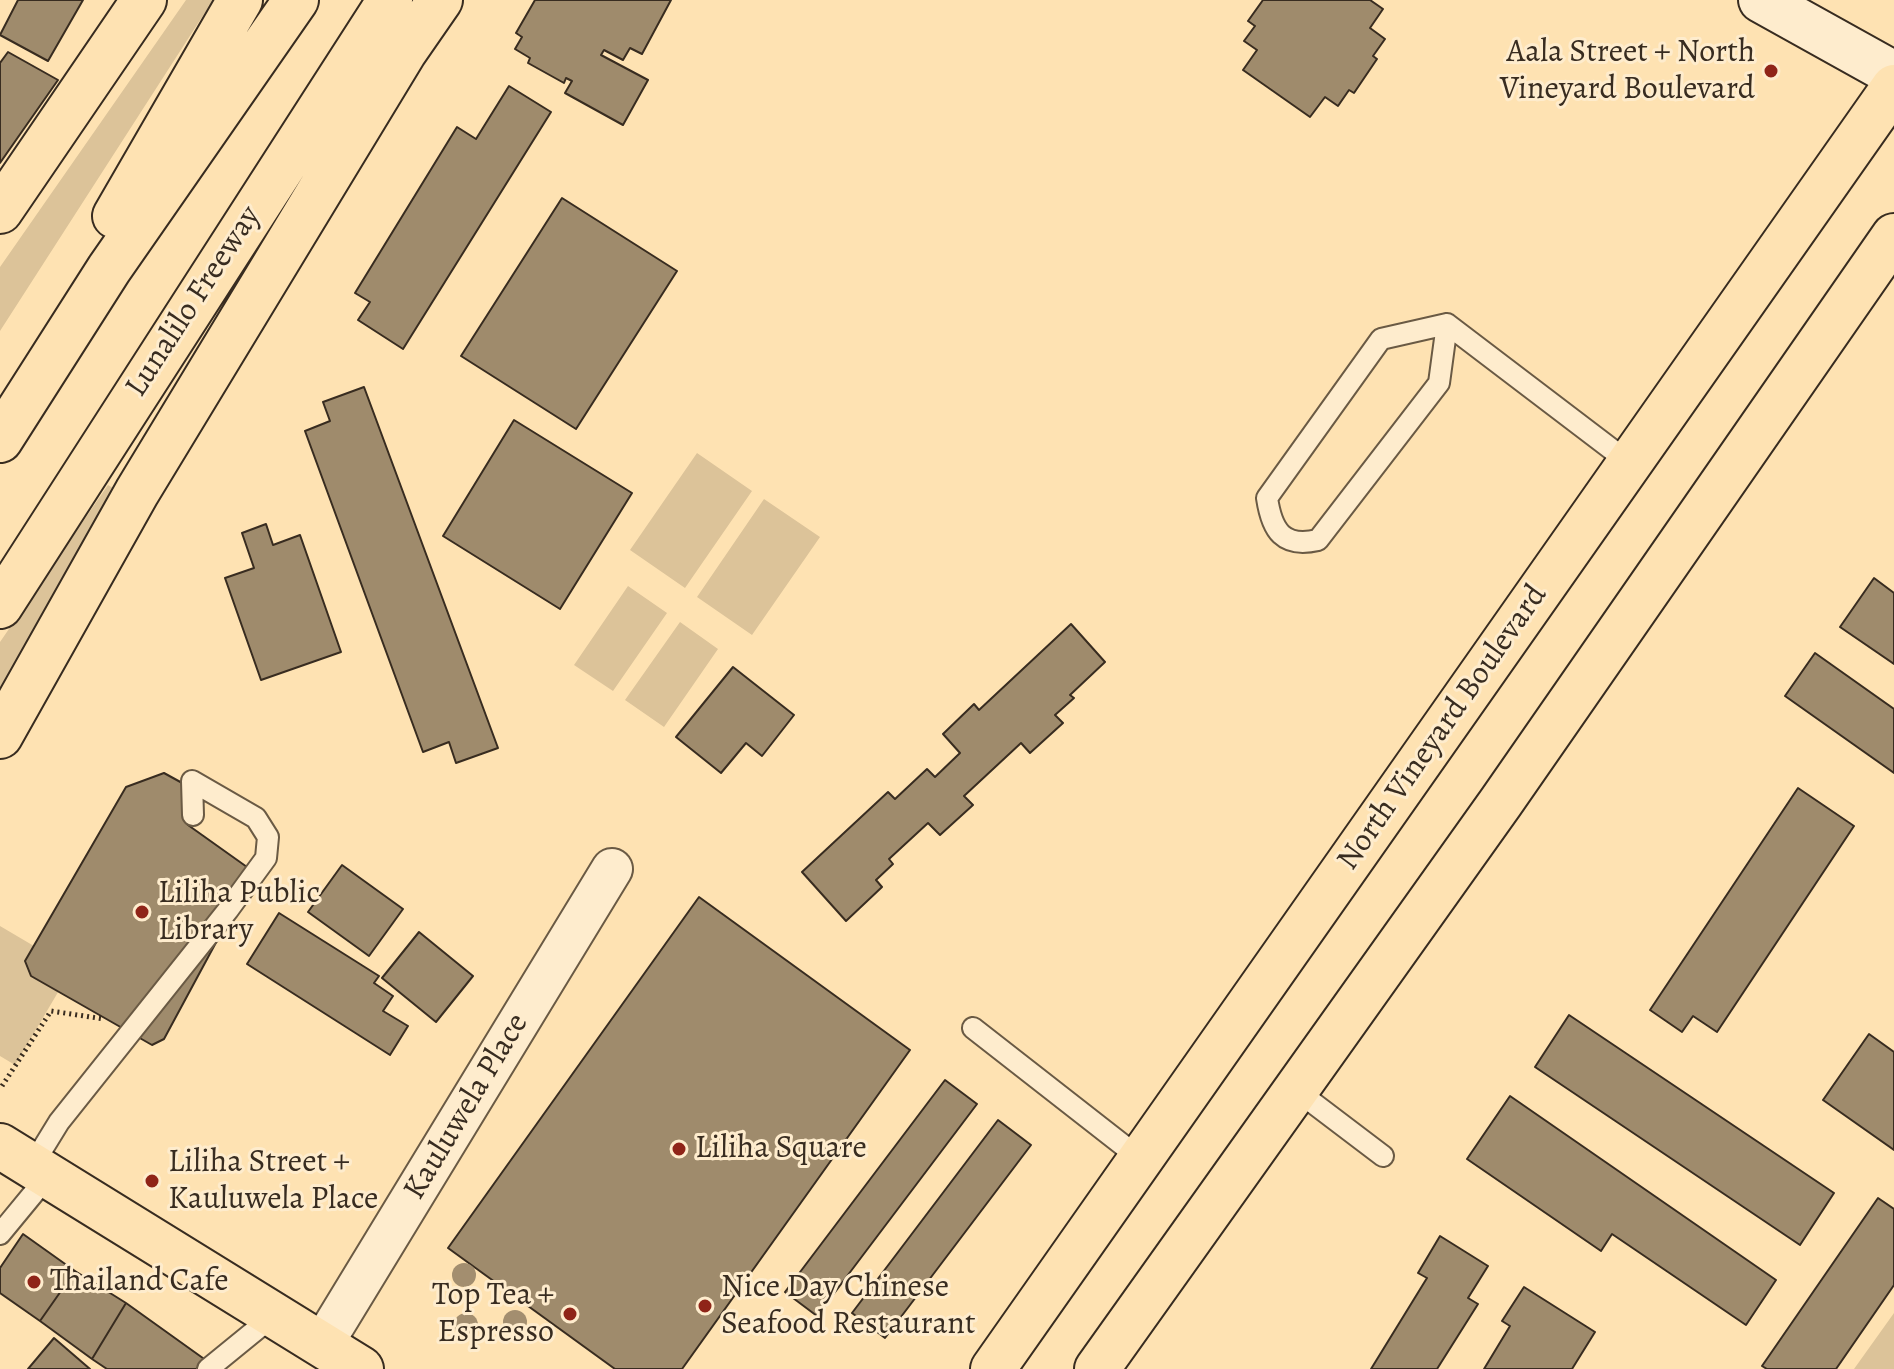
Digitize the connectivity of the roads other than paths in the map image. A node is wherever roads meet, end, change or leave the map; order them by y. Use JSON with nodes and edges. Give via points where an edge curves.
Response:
{"nodes":[{"id":1,"x":144,"y":0,"type":"edge"},
{"id":2,"x":240,"y":0,"type":"edge"},
{"id":3,"x":296,"y":0,"type":"edge"},
{"id":4,"x":390,"y":0,"type":"edge"},
{"id":5,"x":440,"y":0,"type":"edge"},
{"id":6,"x":1761,"y":0,"type":"edge"},
{"id":7,"x":1894,"y":74,"type":"edge"},
{"id":8,"x":1894,"y":87,"type":"edge"},
{"id":9,"x":0,"y":211,"type":"edge"},
{"id":10,"x":1894,"y":236,"type":"edge"},
{"id":11,"x":1447,"y":324,"type":"junction"},
{"id":12,"x":0,"y":415,"type":"edge"},
{"id":13,"x":0,"y":440,"type":"edge"},
{"id":14,"x":1631,"y":464,"type":"junction"},
{"id":15,"x":0,"y":606,"type":"edge"},
{"id":16,"x":0,"y":736,"type":"edge"},
{"id":17,"x":193,"y":815,"type":"dead end"},
{"id":18,"x":612,"y":869,"type":"dead end"},
{"id":19,"x":973,"y":1028,"type":"dead end"},
{"id":20,"x":1296,"y":1090,"type":"junction"},
{"id":21,"x":1383,"y":1156,"type":"dead end"},
{"id":22,"x":1142,"y":1160,"type":"junction"},
{"id":23,"x":27,"y":1163,"type":"edge"},
{"id":24,"x":0,"y":1234,"type":"edge"},
{"id":25,"x":273,"y":1316,"type":"junction"},
{"id":26,"x":322,"y":1345,"type":"junction"},
{"id":27,"x":208,"y":1369,"type":"edge"},
{"id":28,"x":361,"y":1369,"type":"edge"},
{"id":29,"x":993,"y":1369,"type":"edge"},
{"id":30,"x":1097,"y":1369,"type":"edge"}],
"edges":[{"from":1,"to":9,"type":"main road"},
{"from":2,"to":12,"type":"main road"},
{"from":3,"to":13,"type":"main road","via":[[109,269]]},
{"from":4,"to":15,"type":"main road","name":"Lunalilo Freeway"},
{"from":5,"to":16,"type":"main road","via":[[137,492]]},
{"from":6,"to":7,"type":"street"},
{"from":8,"to":14,"type":"main road","name":"North Vineyard Boulevard"},
{"from":10,"to":20,"type":"main road"},
{"from":11,"to":11,"type":"lane","via":[[1381,339],[1267,498],[1282,537],[1299,545],[1318,540],[1421,408],[1439,383]]},
{"from":11,"to":14,"type":"lane"},
{"from":14,"to":22,"type":"main road","name":"North Vineyard Boulevard"},
{"from":17,"to":23,"type":"lane","via":[[192,781],[256,818],[268,837],[266,858]]},
{"from":18,"to":26,"type":"street","name":"Kauluwela Place"},
{"from":19,"to":22,"type":"lane"},
{"from":20,"to":21,"type":"lane"},
{"from":20,"to":30,"type":"main road"},
{"from":22,"to":29,"type":"main road","name":"North Vineyard Boulevard"},
{"from":23,"to":24,"type":"lane"},
{"from":23,"to":25,"type":"main road"},
{"from":25,"to":26,"type":"main road"},
{"from":25,"to":27,"type":"lane"},
{"from":26,"to":28,"type":"main road"}]}
